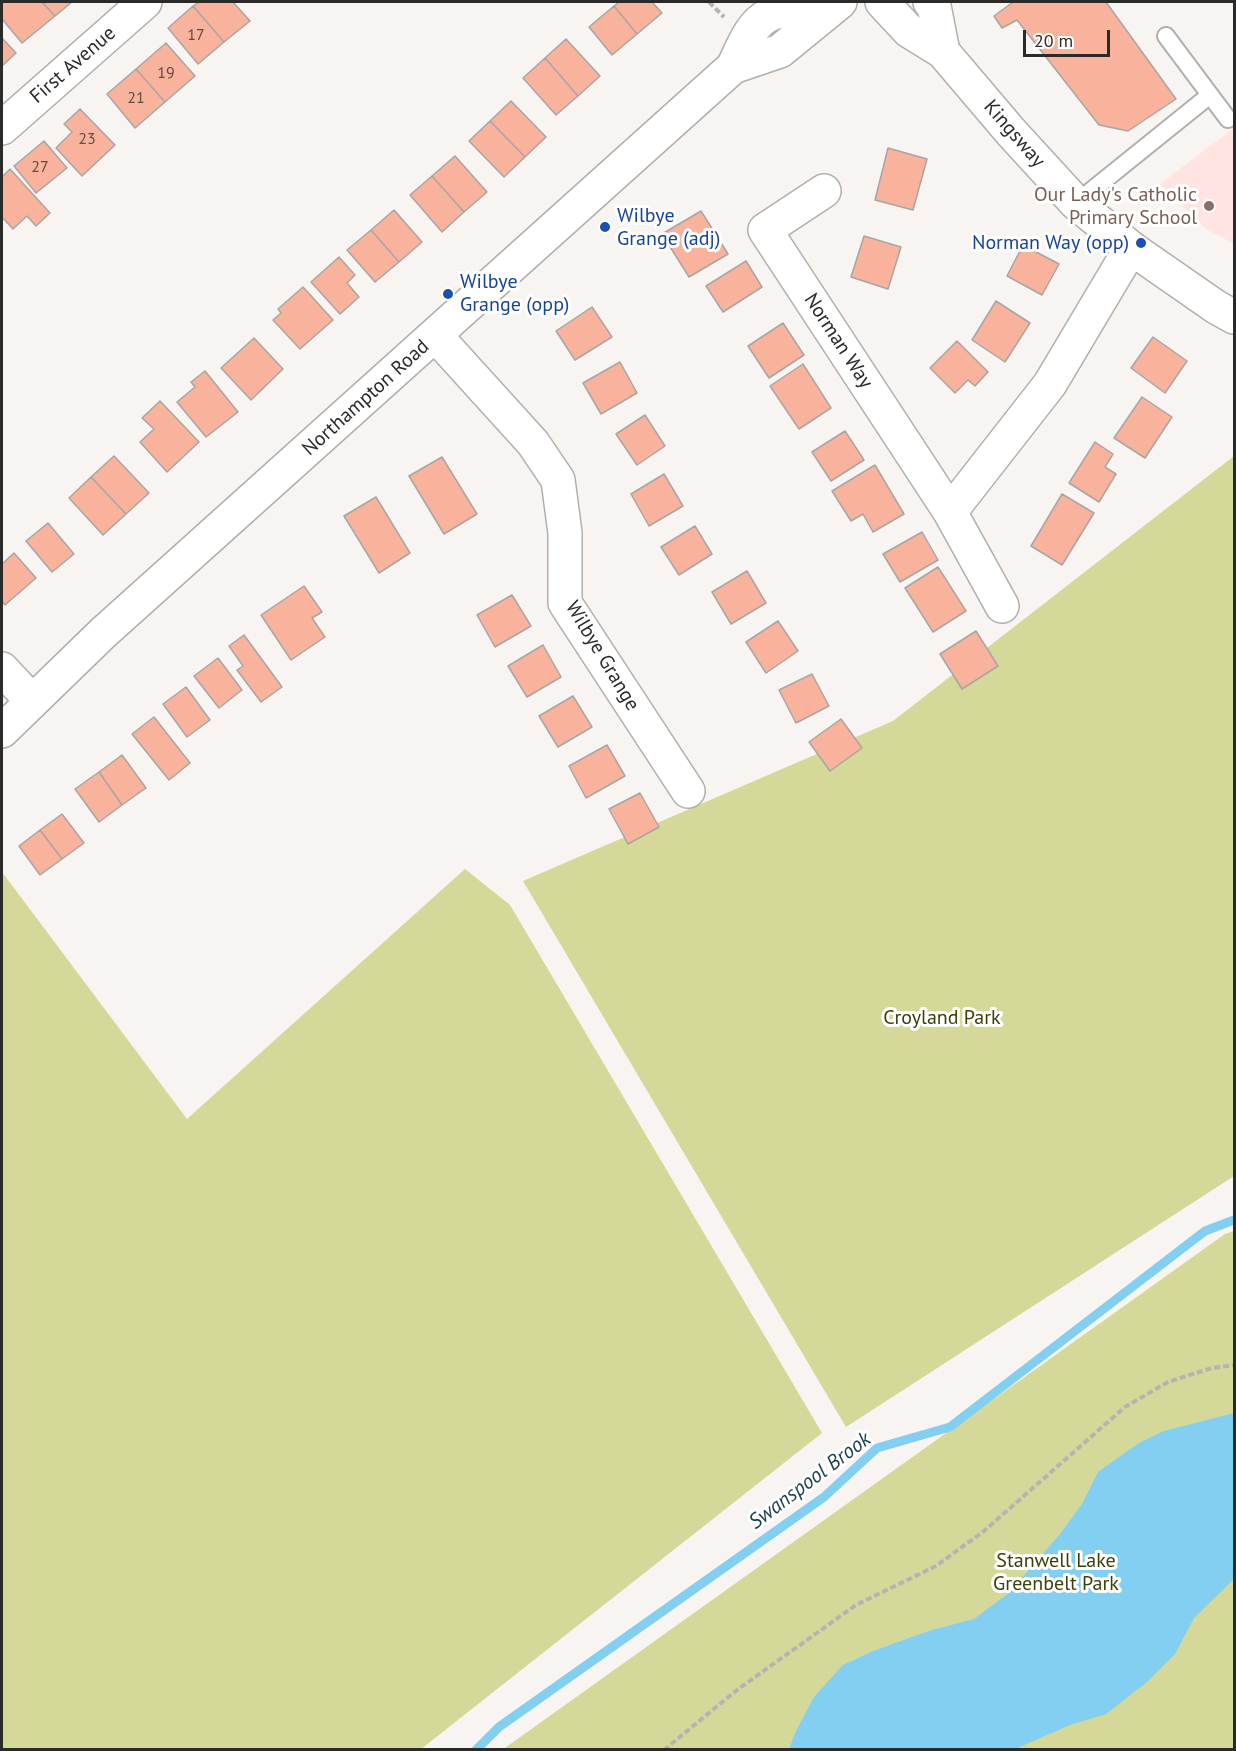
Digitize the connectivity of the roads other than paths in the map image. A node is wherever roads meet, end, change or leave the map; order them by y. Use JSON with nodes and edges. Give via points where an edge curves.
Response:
{"nodes":[{"id":1,"x":145,"y":2,"type":"edge"},
{"id":2,"x":800,"y":2,"type":"edge"},
{"id":3,"x":840,"y":2,"type":"edge"},
{"id":4,"x":882,"y":2,"type":"edge"},
{"id":5,"x":930,"y":2,"type":"edge"},
{"id":6,"x":771,"y":9,"type":"edge"},
{"id":7,"x":1166,"y":36,"type":"dead end"},
{"id":8,"x":943,"y":52,"type":"junction"},
{"id":9,"x":733,"y":67,"type":"junction"},
{"id":10,"x":1210,"y":95,"type":"junction"},
{"id":11,"x":1227,"y":119,"type":"dead end"},
{"id":12,"x":2,"y":128,"type":"edge"},
{"id":13,"x":824,"y":191,"type":"dead end"},
{"id":14,"x":1076,"y":203,"type":"junction"},
{"id":15,"x":1131,"y":248,"type":"junction"},
{"id":16,"x":1234,"y":316,"type":"edge"},
{"id":17,"x":435,"y":335,"type":"junction"},
{"id":18,"x":950,"y":512,"type":"junction"},
{"id":19,"x":1002,"y":606,"type":"dead end"},
{"id":20,"x":2,"y":669,"type":"edge"},
{"id":21,"x":32,"y":701,"type":"junction"},
{"id":22,"x":2,"y":731,"type":"edge"},
{"id":23,"x":688,"y":791,"type":"dead end"}],
"edges":[{"from":1,"to":12,"type":"street","name":"First Avenue"},
{"from":2,"to":6,"type":"street","name":"Northampton Road","via":[[791,9]]},
{"from":3,"to":9,"type":"street","name":"Northampton Road","via":[[780,51]]},
{"from":4,"to":8,"type":"street","name":"Kingsway","via":[[909,31]]},
{"from":5,"to":8,"type":"street","name":"Kingsway"},
{"from":6,"to":9,"type":"street","name":"Northampton Road","via":[[753,28]]},
{"from":7,"to":10,"type":"lane"},
{"from":8,"to":14,"type":"street","name":"Kingsway"},
{"from":9,"to":17,"type":"street","name":"Northampton Road"},
{"from":10,"to":11,"type":"lane"},
{"from":10,"to":14,"type":"lane"},
{"from":13,"to":18,"type":"street","name":"Norman Way","via":[[765,230]]},
{"from":14,"to":15,"type":"street","name":"Kingsway"},
{"from":15,"to":16,"type":"street","name":"Kingsway"},
{"from":15,"to":18,"type":"street","via":[[1050,384]]},
{"from":17,"to":21,"type":"street","name":"Northampton Road"},
{"from":17,"to":23,"type":"street","name":"Wilbye Grange","via":[[533,443],[558,480],[565,533],[565,603]]},
{"from":18,"to":19,"type":"street","name":"Norman Way"},
{"from":20,"to":21,"type":"street"},
{"from":21,"to":22,"type":"street","name":"Northampton Road"}]}
